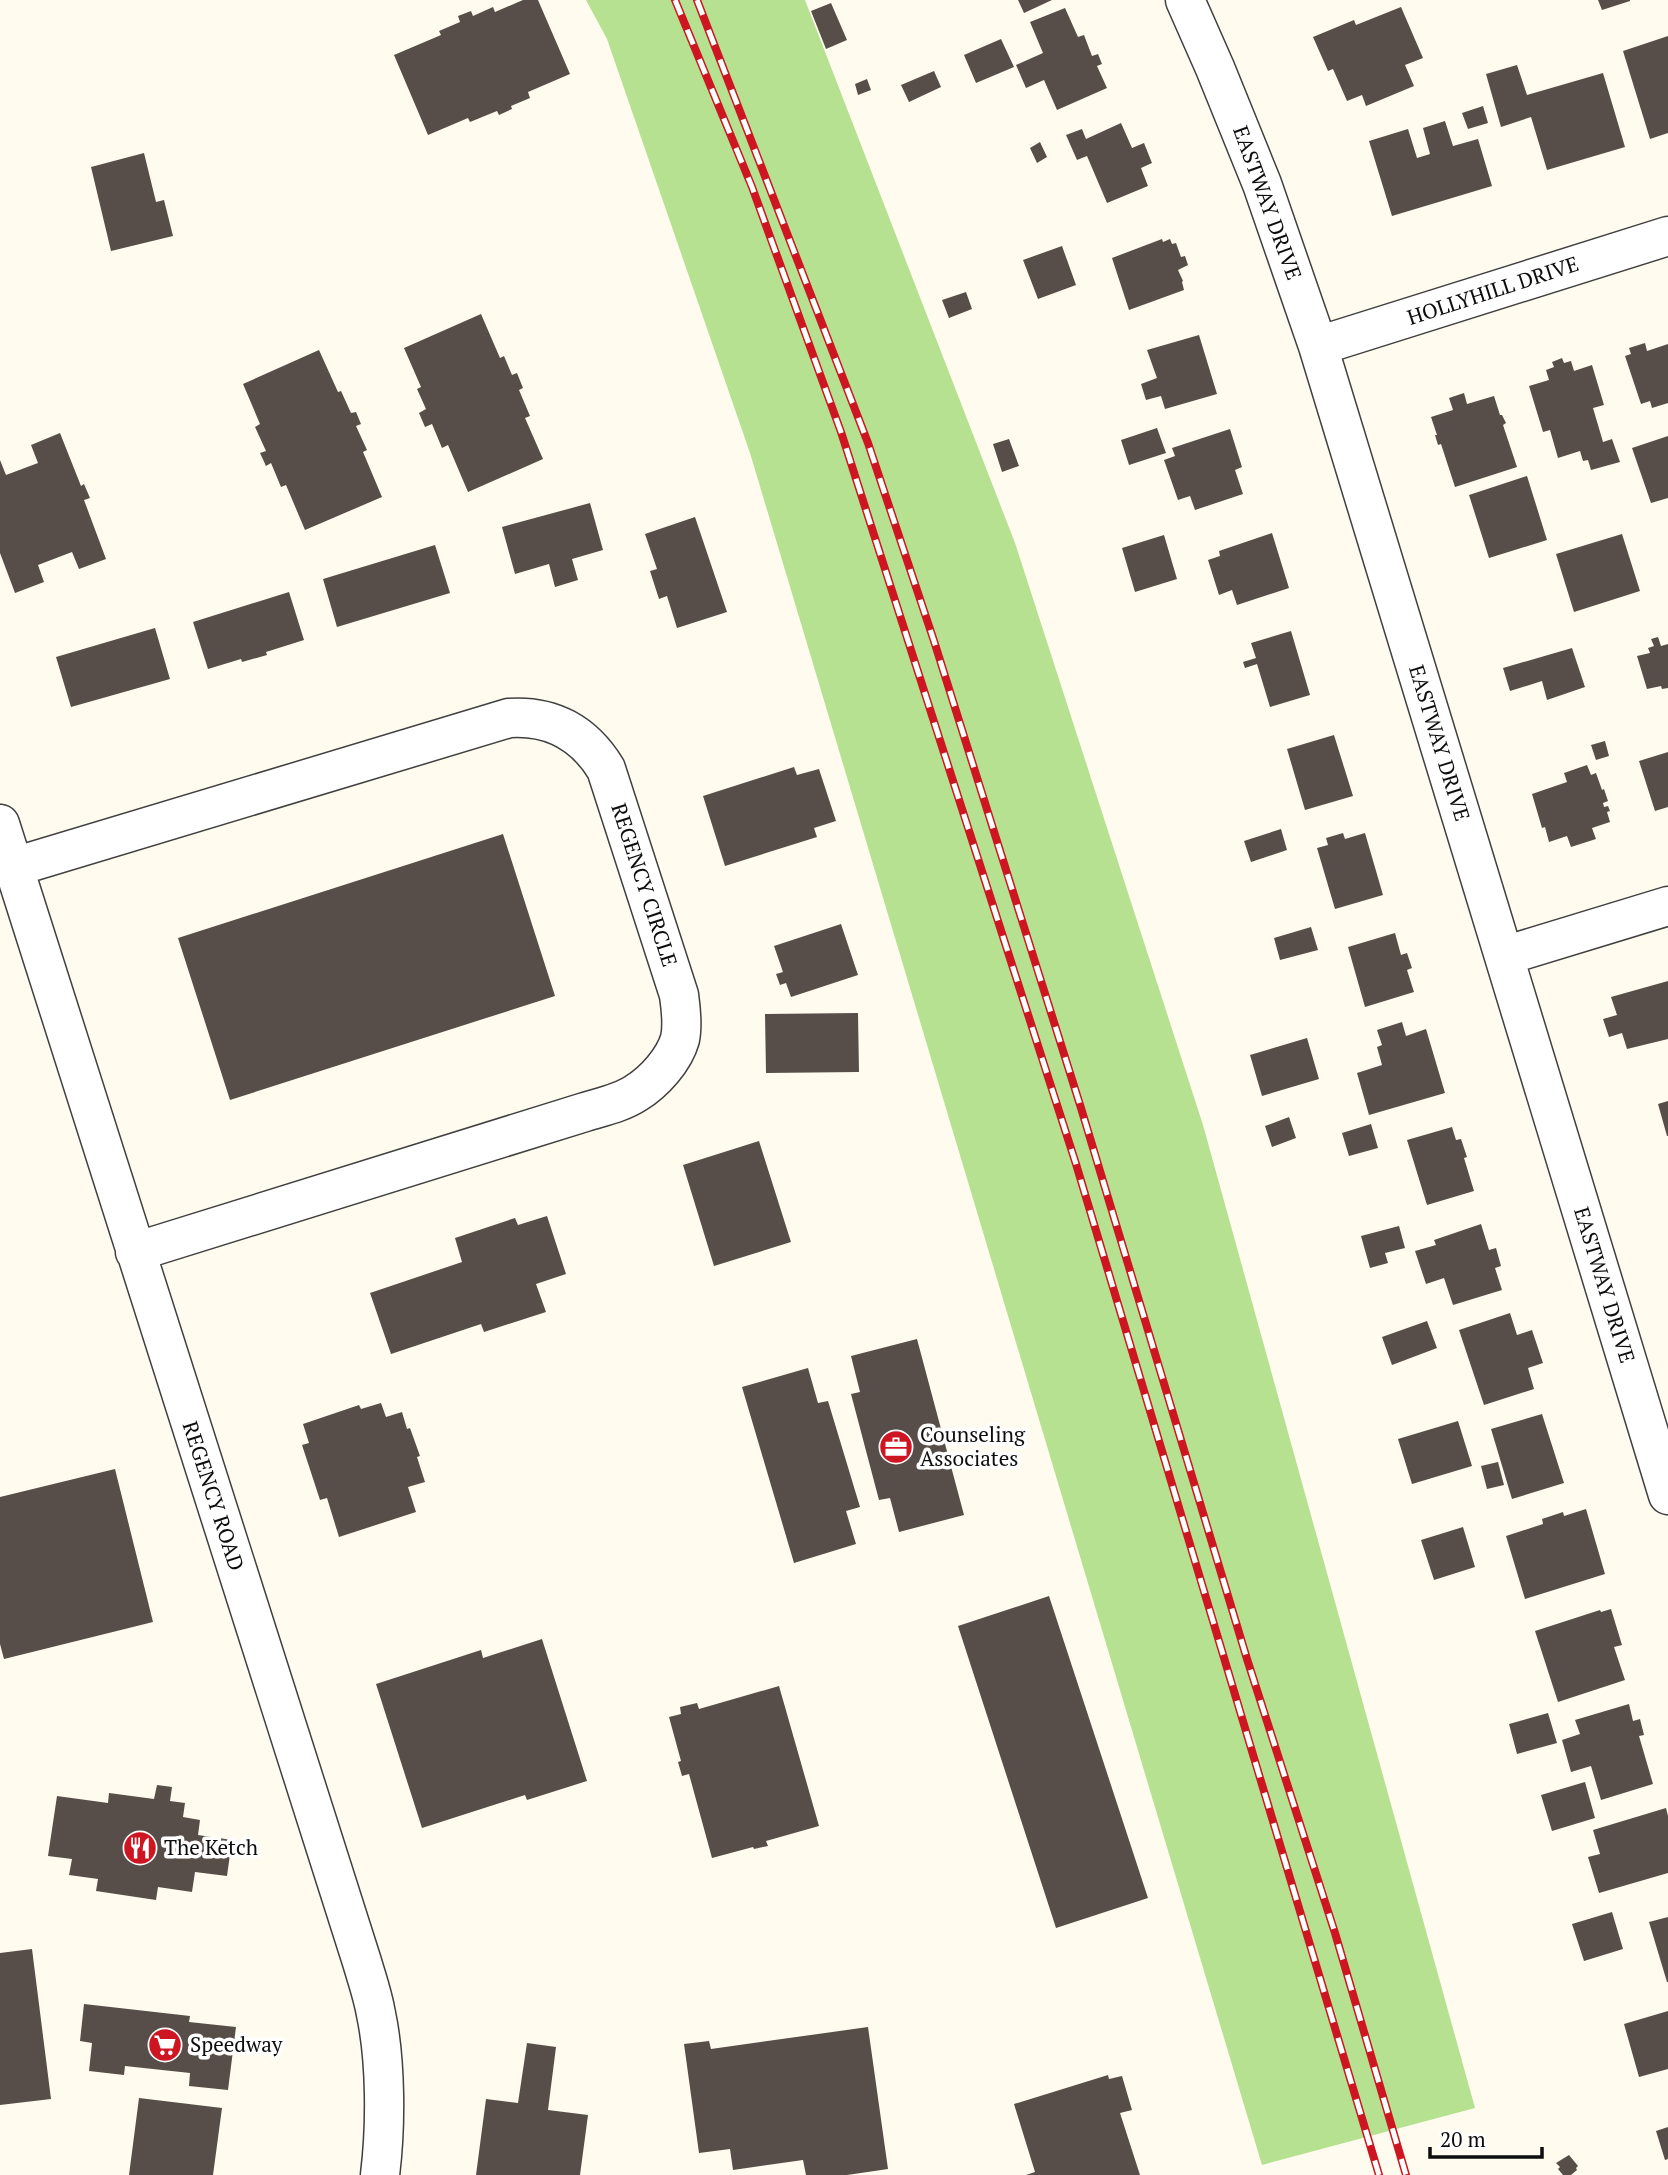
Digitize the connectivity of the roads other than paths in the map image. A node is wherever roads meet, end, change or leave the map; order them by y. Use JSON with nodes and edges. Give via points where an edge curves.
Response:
{"nodes":[{"id":1,"x":1185,"y":0,"type":"edge"},
{"id":2,"x":1668,"y":236,"type":"edge"},
{"id":3,"x":1318,"y":346,"type":"junction"},
{"id":4,"x":0,"y":824,"type":"edge"},
{"id":5,"x":14,"y":867,"type":"junction"},
{"id":6,"x":1668,"y":906,"type":"edge"},
{"id":7,"x":1504,"y":956,"type":"junction"},
{"id":8,"x":135,"y":1252,"type":"junction"},
{"id":9,"x":1655,"y":1406,"type":"edge"},
{"id":10,"x":1668,"y":1495,"type":"edge"},
{"id":11,"x":380,"y":2175,"type":"edge"}],
"edges":[{"from":1,"to":3,"type":"street","name":"EASTWAY DRIVE","via":[[1262,184]]},
{"from":2,"to":3,"type":"street","name":"HOLLYHILL DRIVE"},
{"from":3,"to":7,"type":"street","name":"EASTWAY DRIVE"},
{"from":4,"to":5,"type":"street","name":"REGENCY ROAD"},
{"from":5,"to":8,"type":"street","name":"REGENCY ROAD"},
{"from":5,"to":8,"type":"street","name":"REGENCY CIRCLE","via":[[509,718],[541,719],[582,739],[606,769],[679,995],[680,1040],[668,1062],[634,1095]]},
{"from":6,"to":7,"type":"street"},
{"from":7,"to":9,"type":"street","name":"EASTWAY DRIVE"},
{"from":8,"to":11,"type":"street","name":"REGENCY ROAD","via":[[376,2014],[382,2053]]},
{"from":9,"to":10,"type":"street","name":"EASTWAY DRIVE"}]}
